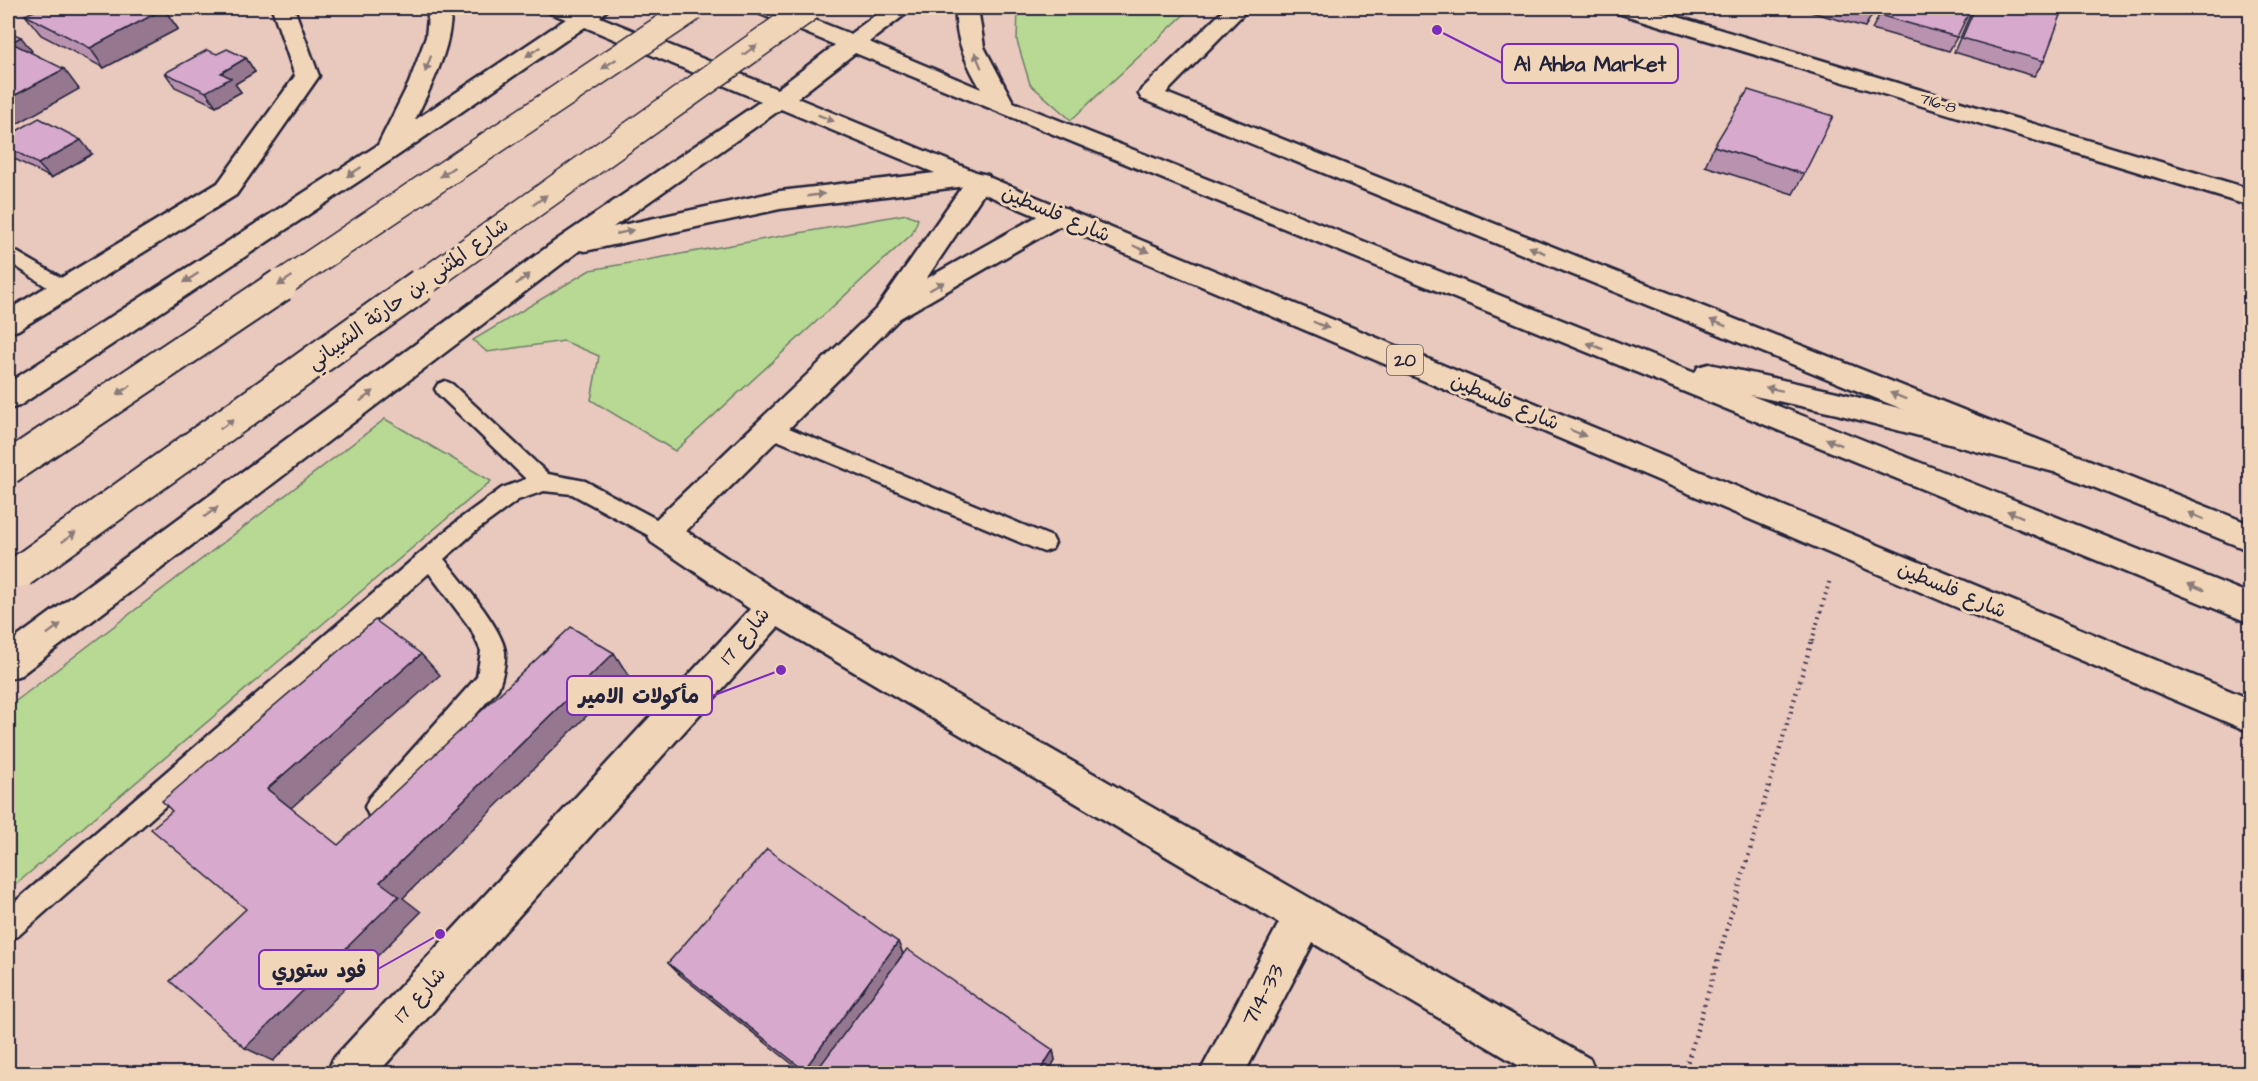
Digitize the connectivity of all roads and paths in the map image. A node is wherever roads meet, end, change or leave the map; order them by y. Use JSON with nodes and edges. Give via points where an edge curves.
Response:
{"nodes":[{"id":1,"x":283,"y":8,"type":"edge"},
{"id":2,"x":440,"y":8,"type":"edge"},
{"id":3,"x":693,"y":8,"type":"edge"},
{"id":4,"x":766,"y":8,"type":"edge"},
{"id":5,"x":809,"y":8,"type":"edge"},
{"id":6,"x":899,"y":8,"type":"edge"},
{"id":7,"x":967,"y":8,"type":"edge"},
{"id":8,"x":1239,"y":8,"type":"edge"},
{"id":9,"x":1626,"y":8,"type":"edge"},
{"id":10,"x":580,"y":11,"type":"edge"},
{"id":11,"x":853,"y":45,"type":"junction"},
{"id":12,"x":780,"y":99,"type":"junction"},
{"id":13,"x":1004,"y":107,"type":"junction"},
{"id":14,"x":388,"y":150,"type":"junction"},
{"id":15,"x":974,"y":179,"type":"junction"},
{"id":16,"x":2250,"y":198,"type":"edge"},
{"id":17,"x":1059,"y":215,"type":"junction"},
{"id":18,"x":568,"y":245,"type":"junction"},
{"id":19,"x":8,"y":254,"type":"edge"},
{"id":20,"x":63,"y":288,"type":"junction"},
{"id":21,"x":887,"y":315,"type":"junction"},
{"id":22,"x":8,"y":323,"type":"edge"},
{"id":23,"x":1631,"y":360,"type":"junction"},
{"id":24,"x":445,"y":389,"type":"dead end"},
{"id":25,"x":8,"y":398,"type":"edge"},
{"id":26,"x":772,"y":429,"type":"junction"},
{"id":27,"x":2054,"y":460,"type":"junction"},
{"id":28,"x":8,"y":468,"type":"edge"},
{"id":29,"x":543,"y":482,"type":"junction"},
{"id":30,"x":663,"y":533,"type":"junction"},
{"id":31,"x":2250,"y":538,"type":"edge"},
{"id":32,"x":1044,"y":543,"type":"dead end"},
{"id":33,"x":1840,"y":543,"type":"junction"},
{"id":34,"x":431,"y":559,"type":"junction"},
{"id":35,"x":14,"y":576,"type":"edge"},
{"id":36,"x":774,"y":607,"type":"junction"},
{"id":37,"x":2250,"y":609,"type":"edge"},
{"id":38,"x":8,"y":664,"type":"edge"},
{"id":39,"x":2250,"y":716,"type":"edge"},
{"id":40,"x":378,"y":807,"type":"edge"},
{"id":41,"x":1305,"y":917,"type":"junction"},
{"id":42,"x":8,"y":926,"type":"edge"},
{"id":43,"x":348,"y":1074,"type":"edge"},
{"id":44,"x":1220,"y":1074,"type":"edge"},
{"id":45,"x":1575,"y":1074,"type":"edge"},
{"id":46,"x":1684,"y":1074,"type":"edge"}],
"edges":[{"from":1,"to":20,"type":"main road","via":[[307,76],[227,189]]},
{"from":2,"to":14,"type":"main road","one_way":true,"via":[[438,37],[428,65]]},
{"from":3,"to":28,"type":"main road","one_way":true,"bridge":true},
{"from":4,"to":11,"type":"main road"},
{"from":35,"to":5,"type":"main road","name":"شارع المثنى بن حارثة الشيباني","one_way":true,"bridge":true},
{"from":6,"to":11,"type":"main road"},
{"from":13,"to":7,"type":"main road","one_way":true,"via":[[969,39]]},
{"from":27,"to":8,"type":"main road","one_way":true,"via":[[1151,94]]},
{"from":9,"to":16,"type":"main road","name":"716-8"},
{"from":10,"to":12,"type":"main road","name":"شارع فلسطين","number":"20"},
{"from":10,"to":14,"type":"main road","one_way":true},
{"from":11,"to":12,"type":"main road"},
{"from":11,"to":13,"type":"main road"},
{"from":12,"to":15,"type":"main road","name":"شارع فلسطين","number":"20","one_way":true},
{"from":12,"to":18,"type":"main road"},
{"from":23,"to":13,"type":"main road","one_way":true},
{"from":14,"to":25,"type":"main road","one_way":true},
{"from":15,"to":17,"type":"main road","name":"شارع فلسطين","number":"20"},
{"from":18,"to":15,"type":"main road","one_way":true,"via":[[780,200]]},
{"from":15,"to":21,"type":"main road"},
{"from":21,"to":17,"type":"main road","one_way":true},
{"from":17,"to":33,"type":"main road","name":"شارع فلسطين","number":"20","one_way":true},
{"from":38,"to":18,"type":"main road","one_way":true},
{"from":19,"to":20,"type":"lane"},
{"from":20,"to":22,"type":"main road"},
{"from":21,"to":26,"type":"main road"},
{"from":27,"to":23,"type":"main road","one_way":true,"via":[[1837,403]]},
{"from":37,"to":23,"type":"main road","one_way":true},
{"from":24,"to":29,"type":"lane"},
{"from":26,"to":30,"type":"main road"},
{"from":26,"to":32,"type":"lane"},
{"from":31,"to":27,"type":"main road","one_way":true},
{"from":29,"to":30,"type":"lane","via":[[577,488]]},
{"from":29,"to":34,"type":"lane","via":[[510,494]]},
{"from":30,"to":36,"type":"main road","name":"شارع 17"},
{"from":33,"to":39,"type":"main road","name":"شارع فلسطين","number":"20"},
{"from":33,"to":46,"type":"path"},
{"from":34,"to":40,"type":"lane","via":[[480,623],[493,651],[489,681]]},
{"from":34,"to":42,"type":"lane"},
{"from":36,"to":41,"type":"main road"},
{"from":36,"to":43,"type":"main road","name":"شارع 17"},
{"from":41,"to":44,"type":"main road","name":"714-33"},
{"from":41,"to":45,"type":"main road"}]}
